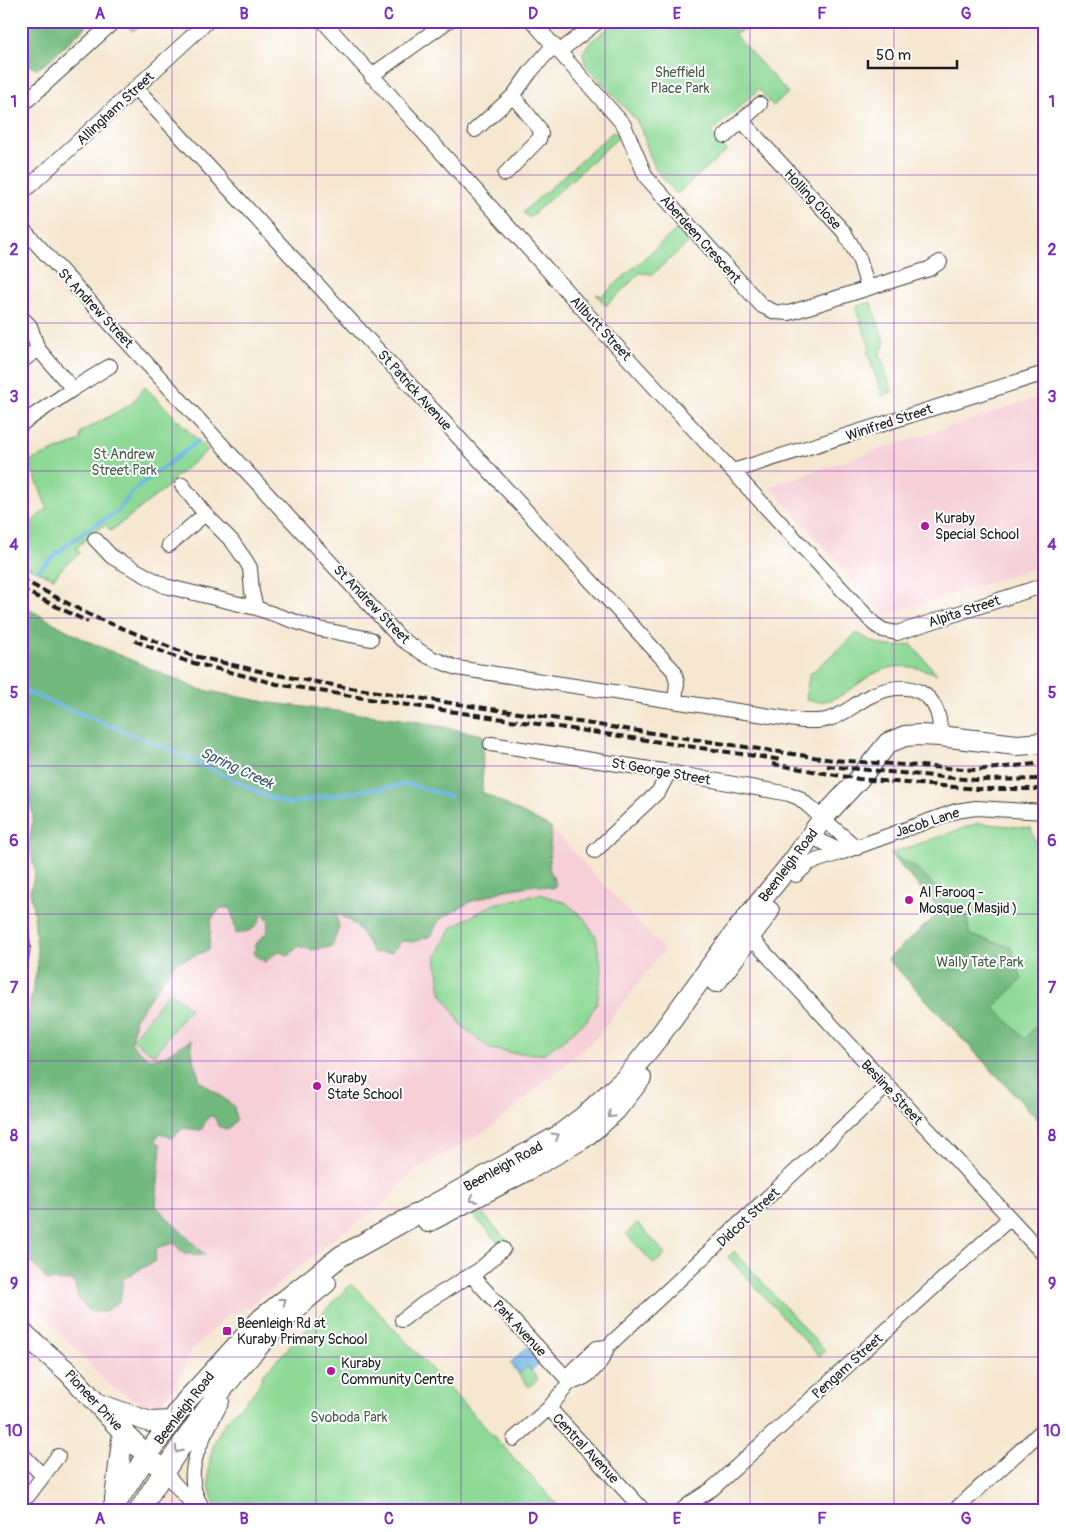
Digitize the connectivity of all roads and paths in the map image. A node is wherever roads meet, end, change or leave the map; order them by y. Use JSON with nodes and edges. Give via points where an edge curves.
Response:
{"nodes":[{"id":1,"x":208,"y":21,"type":"edge"},
{"id":2,"x":323,"y":21,"type":"edge"},
{"id":3,"x":448,"y":21,"type":"edge"},
{"id":4,"x":532,"y":21,"type":"edge"},
{"id":5,"x":599,"y":21,"type":"edge"},
{"id":6,"x":112,"y":23,"type":"dead end"},
{"id":7,"x":557,"y":48,"type":"junction"},
{"id":8,"x":371,"y":76,"type":"junction"},
{"id":9,"x":136,"y":88,"type":"junction"},
{"id":10,"x":513,"y":96,"type":"junction"},
{"id":11,"x":760,"y":104,"type":"dead end"},
{"id":12,"x":21,"y":106,"type":"edge"},
{"id":13,"x":742,"y":121,"type":"junction"},
{"id":14,"x":475,"y":130,"type":"dead end"},
{"id":15,"x":725,"y":136,"type":"dead end"},
{"id":16,"x":505,"y":174,"type":"dead end"},
{"id":17,"x":21,"y":194,"type":"edge"},
{"id":18,"x":21,"y":227,"type":"edge"},
{"id":19,"x":940,"y":262,"type":"dead end"},
{"id":20,"x":868,"y":288,"type":"junction"},
{"id":21,"x":22,"y":318,"type":"edge"},
{"id":22,"x":38,"y":349,"type":"junction"},
{"id":23,"x":21,"y":362,"type":"edge"},
{"id":24,"x":110,"y":366,"type":"dead end"},
{"id":25,"x":1045,"y":374,"type":"edge"},
{"id":26,"x":73,"y":389,"type":"junction"},
{"id":27,"x":21,"y":424,"type":"edge"},
{"id":28,"x":733,"y":471,"type":"junction"},
{"id":29,"x":182,"y":485,"type":"dead end"},
{"id":30,"x":205,"y":514,"type":"junction"},
{"id":31,"x":95,"y":539,"type":"dead end"},
{"id":32,"x":169,"y":545,"type":"dead end"},
{"id":33,"x":1045,"y":585,"type":"edge"},
{"id":34,"x":256,"y":608,"type":"junction"},
{"id":35,"x":883,"y":630,"type":"joint"},
{"id":36,"x":370,"y":639,"type":"dead end"},
{"id":37,"x":675,"y":701,"type":"junction"},
{"id":38,"x":940,"y":736,"type":"junction"},
{"id":39,"x":1045,"y":743,"type":"edge"},
{"id":40,"x":492,"y":744,"type":"dead end"},
{"id":41,"x":669,"y":772,"type":"junction"},
{"id":42,"x":1045,"y":812,"type":"edge"},
{"id":43,"x":825,"y":828,"type":"junction"},
{"id":44,"x":857,"y":848,"type":"junction"},
{"id":45,"x":595,"y":851,"type":"dead end"},
{"id":46,"x":843,"y":852,"type":"junction"},
{"id":47,"x":796,"y":875,"type":"junction"},
{"id":48,"x":21,"y":928,"type":"edge"},
{"id":49,"x":743,"y":934,"type":"junction"},
{"id":50,"x":21,"y":959,"type":"edge"},
{"id":51,"x":887,"y":1086,"type":"junction"},
{"id":52,"x":1010,"y":1218,"type":"junction"},
{"id":53,"x":503,"y":1249,"type":"dead end"},
{"id":54,"x":1045,"y":1256,"type":"edge"},
{"id":55,"x":471,"y":1275,"type":"junction"},
{"id":56,"x":402,"y":1320,"type":"dead end"},
{"id":57,"x":21,"y":1331,"type":"edge"},
{"id":58,"x":238,"y":1369,"type":"junction"},
{"id":59,"x":570,"y":1382,"type":"junction"},
{"id":60,"x":98,"y":1404,"type":"junction"},
{"id":61,"x":548,"y":1408,"type":"junction"},
{"id":62,"x":171,"y":1421,"type":"junction"},
{"id":63,"x":1045,"y":1428,"type":"edge"},
{"id":64,"x":123,"y":1432,"type":"junction"},
{"id":65,"x":514,"y":1438,"type":"dead end"},
{"id":66,"x":21,"y":1453,"type":"edge"},
{"id":67,"x":147,"y":1455,"type":"junction"},
{"id":68,"x":58,"y":1456,"type":"dead end"},
{"id":69,"x":164,"y":1472,"type":"junction"},
{"id":70,"x":43,"y":1476,"type":"junction"},
{"id":71,"x":28,"y":1496,"type":"dead end"},
{"id":72,"x":112,"y":1508,"type":"edge"},
{"id":73,"x":139,"y":1511,"type":"edge"},
{"id":74,"x":199,"y":1511,"type":"edge"},
{"id":75,"x":204,"y":1511,"type":"edge"},
{"id":76,"x":644,"y":1511,"type":"edge"},
{"id":77,"x":681,"y":1511,"type":"edge"},
{"id":78,"x":954,"y":1511,"type":"edge"}],
"edges":[{"from":1,"to":9,"type":"street","name":"Allingham Street"},
{"from":2,"to":8,"type":"street","name":"Allbutt Street"},
{"from":3,"to":8,"type":"street"},
{"from":4,"to":7,"type":"street","name":"Aberdeen Crescent"},
{"from":5,"to":7,"type":"street"},
{"from":6,"to":12,"type":"street"},
{"from":7,"to":10,"type":"street","via":[[531,71]]},
{"from":7,"to":20,"type":"street","name":"Aberdeen Crescent","via":[[624,125],[646,177],[762,306],[774,312],[789,313]]},
{"from":8,"to":28,"type":"street","name":"Allbutt Street"},
{"from":9,"to":17,"type":"street","name":"Allingham Street"},
{"from":9,"to":37,"type":"street","name":"St Patrick Avenue","via":[[674,671],[677,683]]},
{"from":10,"to":14,"type":"street"},
{"from":10,"to":16,"type":"street","via":[[541,134],[540,140]]},
{"from":11,"to":13,"type":"street"},
{"from":13,"to":15,"type":"street"},
{"from":13,"to":20,"type":"street","name":"Holling Close","via":[[844,232],[859,258]]},
{"from":18,"to":37,"type":"street","name":"St Andrew Street","via":[[401,639],[430,657],[457,668]]},
{"from":19,"to":20,"type":"street","name":"Aberdeen Crescent","via":[[929,269]]},
{"from":21,"to":22,"type":"street","via":[[30,326]]},
{"from":22,"to":23,"type":"street"},
{"from":22,"to":26,"type":"street"},
{"from":24,"to":26,"type":"street"},
{"from":25,"to":28,"type":"street","name":"Winifred Street"},
{"from":26,"to":27,"type":"street"},
{"from":28,"to":35,"type":"street","name":"Allbutt Street","via":[[842,591]]},
{"from":29,"to":30,"type":"street"},
{"from":30,"to":32,"type":"street"},
{"from":30,"to":34,"type":"street","via":[[232,541],[250,568]]},
{"from":31,"to":34,"type":"street","via":[[112,557],[164,586]]},
{"from":33,"to":35,"type":"street","name":"Alpita Street","via":[[897,633]]},
{"from":34,"to":36,"type":"street","via":[[314,628]]},
{"from":37,"to":38,"type":"street","name":"St Andrew Street","via":[[820,721],[831,719],[870,696],[908,688],[926,695],[935,705]]},
{"from":38,"to":39,"type":"main road","name":"Beenleigh Road","via":[[1017,745]]},
{"from":38,"to":43,"type":"main road","name":"Beenleigh Road","via":[[905,736],[888,743],[859,779],[842,810]]},
{"from":40,"to":41,"type":"street","name":"St George Street"},
{"from":41,"to":43,"type":"street","name":"St George Street","via":[[789,794],[799,798]]},
{"from":41,"to":45,"type":"street","via":[[659,791]]},
{"from":42,"to":44,"type":"street","name":"Jacob Lane","via":[[976,808],[956,811]]},
{"from":43,"to":44,"type":"street"},
{"from":43,"to":46,"type":"street"},
{"from":43,"to":47,"type":"main road","name":"Beenleigh Road"},
{"from":43,"to":49,"type":"main road","name":"Beenleigh Road","via":[[794,860]]},
{"from":44,"to":46,"type":"street","name":"Jacob Lane"},
{"from":46,"to":47,"type":"street","name":"Jacob Lane","via":[[809,863]]},
{"from":47,"to":49,"type":"main road","name":"Beenleigh Road"},
{"from":48,"to":50,"type":"street"},
{"from":49,"to":51,"type":"street","name":"Besline Street","via":[[755,942]]},
{"from":49,"to":58,"type":"main road","name":"Beenleigh Road","one_way":true,"via":[[616,1110],[602,1124],[528,1170],[348,1266],[286,1319]]},
{"from":62,"to":49,"type":"main road","name":"Beenleigh Road","one_way":true,"via":[[262,1318],[340,1256],[558,1136],[583,1117],[631,1071]]},
{"from":51,"to":52,"type":"street","name":"Besline Street"},
{"from":51,"to":59,"type":"street","name":"Didcot Street","via":[[608,1347],[605,1358],[584,1378]]},
{"from":52,"to":54,"type":"street","name":"Besline Street"},
{"from":52,"to":77,"type":"street","name":"Pengam Street","via":[[712,1489]]},
{"from":53,"to":55,"type":"street"},
{"from":55,"to":56,"type":"street"},
{"from":55,"to":59,"type":"street","name":"Park Avenue"},
{"from":57,"to":60,"type":"main road","name":"Pioneer Drive","via":[[68,1372]]},
{"from":58,"to":69,"type":"main road","name":"Beenleigh Road","one_way":true,"via":[[198,1420]]},
{"from":58,"to":75,"type":"street","via":[[204,1436],[196,1460],[193,1481]]},
{"from":59,"to":61,"type":"street","name":"Didcot Street"},
{"from":60,"to":62,"type":"main road","via":[[150,1422]]},
{"from":60,"to":64,"type":"main road","name":"Pioneer Drive"},
{"from":61,"to":65,"type":"street","name":"Didcot Street"},
{"from":61,"to":76,"type":"street","name":"Central Avenue"},
{"from":62,"to":67,"type":"main road","name":"Beenleigh Road"},
{"from":63,"to":78,"type":"street"},
{"from":64,"to":67,"type":"main road","name":"Pioneer Drive"},
{"from":64,"to":72,"type":"main road"},
{"from":66,"to":70,"type":"street"},
{"from":67,"to":69,"type":"main road","name":"Pioneer Drive"},
{"from":67,"to":72,"type":"main road","name":"Beenleigh Road"},
{"from":68,"to":70,"type":"street"},
{"from":69,"to":73,"type":"main road","name":"Beenleigh Road"},
{"from":69,"to":74,"type":"street"},
{"from":70,"to":71,"type":"street"}]}
